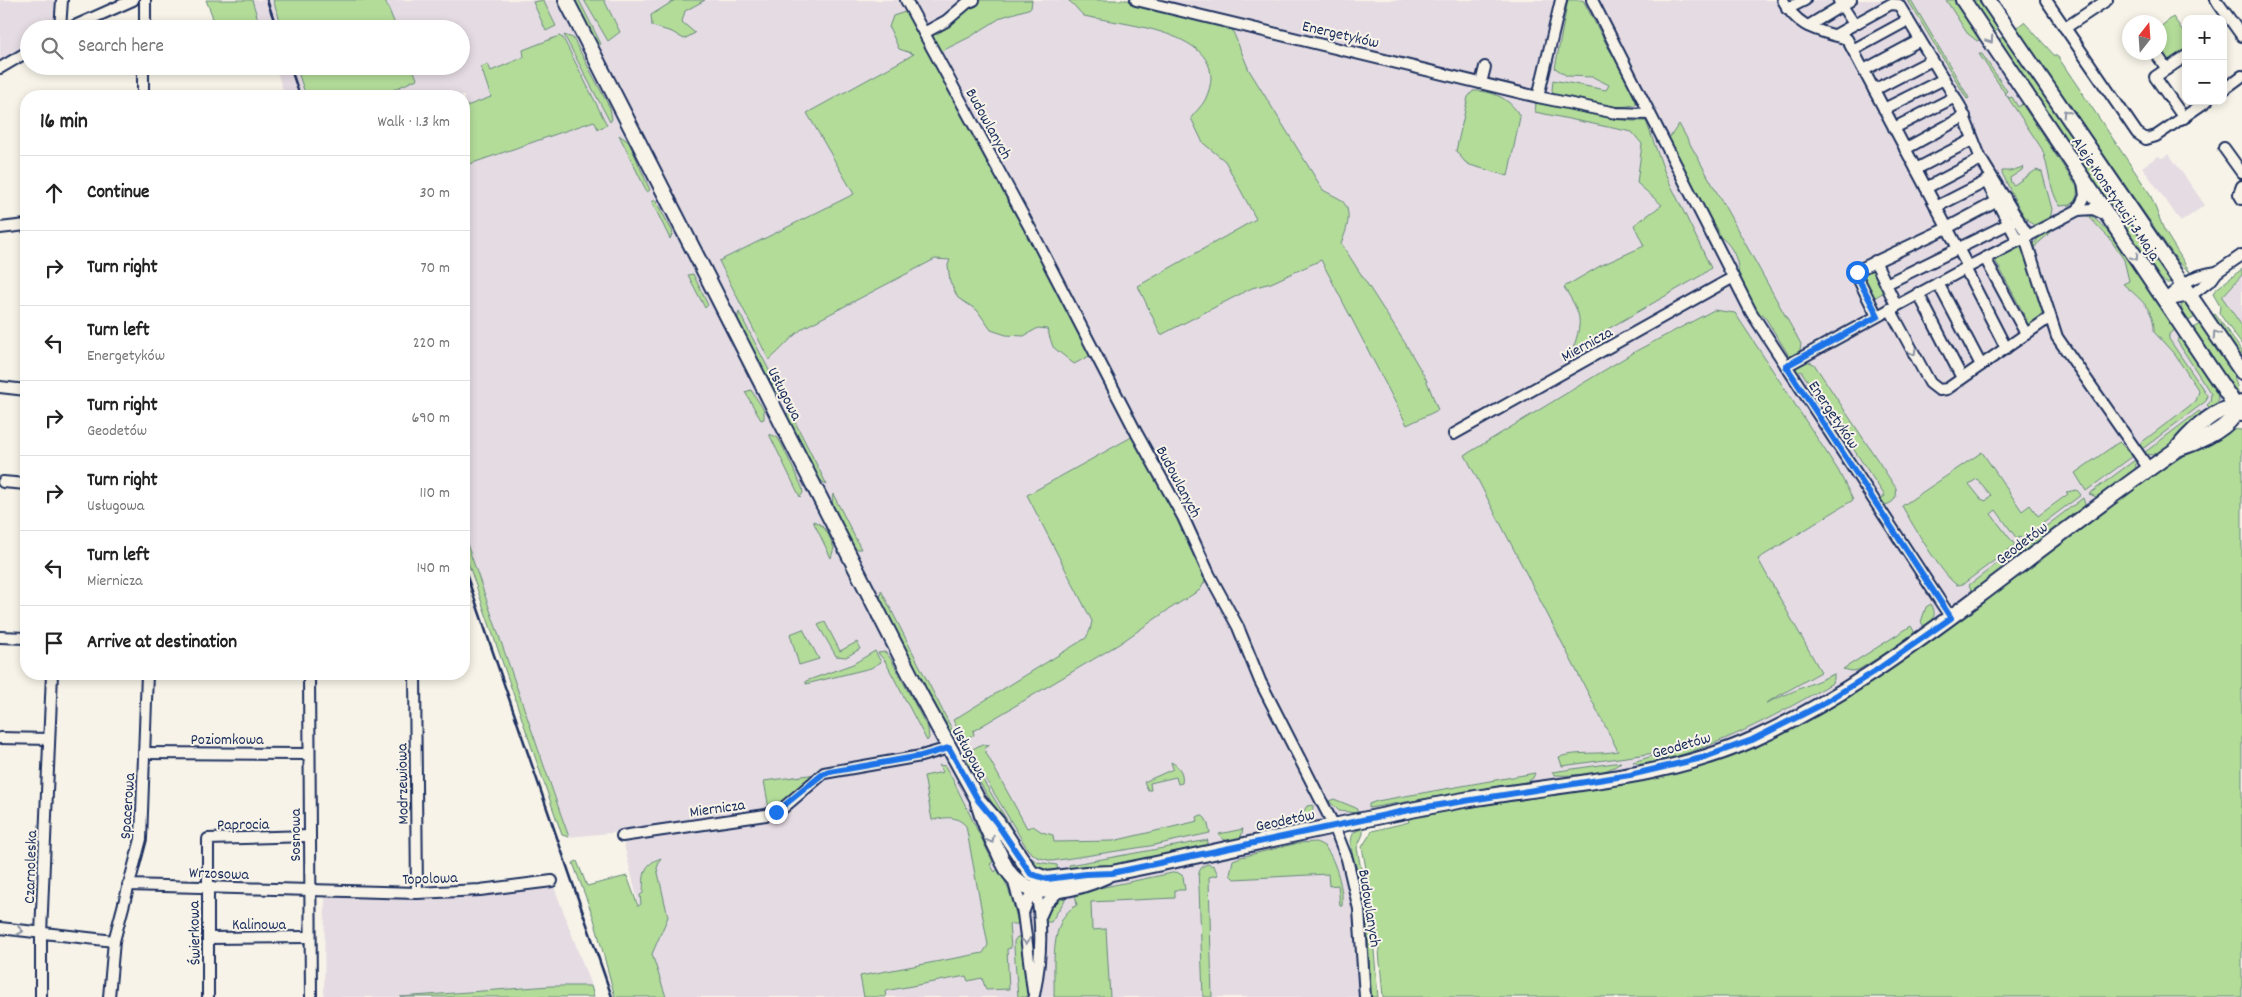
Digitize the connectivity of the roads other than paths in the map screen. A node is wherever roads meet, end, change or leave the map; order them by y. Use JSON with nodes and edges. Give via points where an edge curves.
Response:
{"nodes":[{"id":1,"x":62,"y":0,"type":"edge"},
{"id":2,"x":133,"y":0,"type":"edge"},
{"id":3,"x":146,"y":0,"type":"edge"},
{"id":4,"x":566,"y":0,"type":"edge"},
{"id":5,"x":906,"y":0,"type":"edge"},
{"id":6,"x":974,"y":0,"type":"edge"},
{"id":7,"x":1136,"y":0,"type":"edge"},
{"id":8,"x":1561,"y":0,"type":"edge"},
{"id":9,"x":1592,"y":0,"type":"edge"},
{"id":10,"x":1805,"y":0,"type":"edge"},
{"id":11,"x":1962,"y":0,"type":"edge"},
{"id":12,"x":1988,"y":0,"type":"edge"},
{"id":13,"x":2046,"y":0,"type":"edge"},
{"id":14,"x":2107,"y":0,"type":"edge"},
{"id":15,"x":2216,"y":0,"type":"edge"},
{"id":16,"x":1844,"y":2,"type":"edge"},
{"id":17,"x":1785,"y":5,"type":"edge"},
{"id":18,"x":61,"y":20,"type":"edge"},
{"id":19,"x":88,"y":20,"type":"edge"},
{"id":20,"x":145,"y":20,"type":"edge"},
{"id":21,"x":1908,"y":20,"type":"junction"},
{"id":22,"x":1854,"y":24,"type":"junction"},
{"id":23,"x":1808,"y":26,"type":"junction"},
{"id":24,"x":2065,"y":28,"type":"junction"},
{"id":25,"x":924,"y":33,"type":"junction"},
{"id":26,"x":1835,"y":35,"type":"junction"},
{"id":27,"x":2242,"y":36,"type":"edge"},
{"id":28,"x":1920,"y":40,"type":"junction"},
{"id":29,"x":1853,"y":50,"type":"junction"},
{"id":30,"x":20,"y":56,"type":"edge"},
{"id":31,"x":2182,"y":59,"type":"edge"},
{"id":32,"x":1932,"y":60,"type":"junction"},
{"id":33,"x":2160,"y":60,"type":"edge"},
{"id":34,"x":1485,"y":67,"type":"dead end"},
{"id":35,"x":1534,"y":67,"type":"dead end"},
{"id":36,"x":0,"y":68,"type":"edge"},
{"id":37,"x":1544,"y":69,"type":"junction"},
{"id":38,"x":2166,"y":69,"type":"junction"},
{"id":39,"x":1864,"y":70,"type":"junction"},
{"id":40,"x":143,"y":75,"type":"edge"},
{"id":41,"x":2242,"y":76,"type":"edge"},
{"id":42,"x":1944,"y":78,"type":"junction"},
{"id":43,"x":1481,"y":83,"type":"junction"},
{"id":44,"x":2227,"y":87,"type":"edge"},
{"id":45,"x":142,"y":90,"type":"edge"},
{"id":46,"x":1874,"y":90,"type":"junction"},
{"id":47,"x":1538,"y":97,"type":"junction"},
{"id":48,"x":1955,"y":97,"type":"junction"},
{"id":49,"x":2202,"y":105,"type":"edge"},
{"id":50,"x":1884,"y":109,"type":"junction"},
{"id":51,"x":1649,"y":114,"type":"junction"},
{"id":52,"x":1965,"y":116,"type":"junction"},
{"id":53,"x":2184,"y":118,"type":"junction"},
{"id":54,"x":1894,"y":128,"type":"junction"},
{"id":55,"x":1972,"y":140,"type":"junction"},
{"id":56,"x":2224,"y":148,"type":"dead end"},
{"id":57,"x":1906,"y":149,"type":"junction"},
{"id":58,"x":1981,"y":159,"type":"junction"},
{"id":59,"x":1916,"y":169,"type":"junction"},
{"id":60,"x":2242,"y":174,"type":"edge"},
{"id":61,"x":2082,"y":178,"type":"junction"},
{"id":62,"x":1989,"y":180,"type":"junction"},
{"id":63,"x":2242,"y":186,"type":"edge"},
{"id":64,"x":1926,"y":188,"type":"junction"},
{"id":65,"x":2001,"y":199,"type":"junction"},
{"id":66,"x":2242,"y":199,"type":"edge"},
{"id":67,"x":1936,"y":207,"type":"junction"},
{"id":68,"x":2078,"y":210,"type":"junction"},
{"id":69,"x":2108,"y":216,"type":"junction"},
{"id":70,"x":2013,"y":221,"type":"junction"},
{"id":71,"x":20,"y":226,"type":"edge"},
{"id":72,"x":0,"y":228,"type":"edge"},
{"id":73,"x":1947,"y":228,"type":"junction"},
{"id":74,"x":2024,"y":238,"type":"junction"},
{"id":75,"x":1958,"y":248,"type":"junction"},
{"id":76,"x":2242,"y":255,"type":"edge"},
{"id":77,"x":1985,"y":258,"type":"junction"},
{"id":78,"x":1875,"y":261,"type":"junction"},
{"id":79,"x":1966,"y":268,"type":"junction"},
{"id":80,"x":2217,"y":272,"type":"junction"},
{"id":81,"x":1732,"y":278,"type":"junction"},
{"id":82,"x":1938,"y":282,"type":"junction"},
{"id":83,"x":1886,"y":284,"type":"junction"},
{"id":84,"x":2182,"y":284,"type":"junction"},
{"id":85,"x":1918,"y":294,"type":"junction"},
{"id":86,"x":2190,"y":296,"type":"junction"},
{"id":87,"x":2164,"y":301,"type":"junction"},
{"id":88,"x":1893,"y":307,"type":"junction"},
{"id":89,"x":1878,"y":316,"type":"junction"},
{"id":90,"x":2050,"y":318,"type":"junction"},
{"id":91,"x":2026,"y":334,"type":"junction"},
{"id":92,"x":2006,"y":348,"type":"junction"},
{"id":93,"x":1981,"y":365,"type":"junction"},
{"id":94,"x":1786,"y":366,"type":"junction"},
{"id":95,"x":2242,"y":372,"type":"edge"},
{"id":96,"x":1962,"y":378,"type":"junction"},
{"id":97,"x":2221,"y":384,"type":"junction"},
{"id":98,"x":0,"y":387,"type":"edge"},
{"id":99,"x":20,"y":389,"type":"edge"},
{"id":100,"x":2241,"y":408,"type":"edge"},
{"id":101,"x":2222,"y":419,"type":"junction"},
{"id":102,"x":2242,"y":425,"type":"edge"},
{"id":103,"x":1454,"y":434,"type":"dead end"},
{"id":104,"x":2149,"y":469,"type":"junction"},
{"id":105,"x":3,"y":482,"type":"dead end"},
{"id":106,"x":20,"y":483,"type":"edge"},
{"id":107,"x":1951,"y":618,"type":"junction"},
{"id":108,"x":0,"y":637,"type":"edge"},
{"id":109,"x":20,"y":638,"type":"edge"},
{"id":110,"x":52,"y":680,"type":"edge"},
{"id":111,"x":147,"y":680,"type":"edge"},
{"id":112,"x":308,"y":680,"type":"edge"},
{"id":113,"x":415,"y":680,"type":"edge"},
{"id":114,"x":0,"y":738,"type":"edge"},
{"id":115,"x":49,"y":739,"type":"junction"},
{"id":116,"x":949,"y":748,"type":"junction"},
{"id":117,"x":144,"y":752,"type":"junction"},
{"id":118,"x":309,"y":754,"type":"junction"},
{"id":119,"x":978,"y":800,"type":"junction"},
{"id":120,"x":1334,"y":826,"type":"junction"},
{"id":121,"x":309,"y":836,"type":"junction"},
{"id":122,"x":622,"y":836,"type":"dead end"},
{"id":123,"x":208,"y":839,"type":"joint"},
{"id":124,"x":1112,"y":873,"type":"junction"},
{"id":125,"x":1031,"y":874,"type":"junction"},
{"id":126,"x":1012,"y":876,"type":"junction"},
{"id":127,"x":1047,"y":879,"type":"junction"},
{"id":128,"x":552,"y":881,"type":"dead end"},
{"id":129,"x":128,"y":885,"type":"junction"},
{"id":130,"x":207,"y":886,"type":"junction"},
{"id":131,"x":309,"y":890,"type":"junction"},
{"id":132,"x":1036,"y":890,"type":"junction"},
{"id":133,"x":1060,"y":890,"type":"junction"},
{"id":134,"x":417,"y":893,"type":"junction"},
{"id":135,"x":1023,"y":913,"type":"junction"},
{"id":136,"x":1041,"y":916,"type":"junction"},
{"id":137,"x":0,"y":928,"type":"edge"},
{"id":138,"x":41,"y":934,"type":"junction"},
{"id":139,"x":310,"y":937,"type":"junction"},
{"id":140,"x":208,"y":938,"type":"junction"},
{"id":141,"x":114,"y":940,"type":"junction"},
{"id":142,"x":1034,"y":996,"type":"edge"},
{"id":143,"x":41,"y":997,"type":"edge"},
{"id":144,"x":109,"y":997,"type":"edge"},
{"id":145,"x":208,"y":997,"type":"edge"},
{"id":146,"x":310,"y":997,"type":"edge"},
{"id":147,"x":1365,"y":997,"type":"edge"}],
"edges":[{"from":1,"to":18,"type":"street"},
{"from":2,"to":19,"type":"street"},
{"from":3,"to":20,"type":"street"},
{"from":4,"to":116,"type":"street","name":"Usługowa"},
{"from":5,"to":25,"type":"street","name":"Budowlanych"},
{"from":6,"to":25,"type":"street"},
{"from":7,"to":43,"type":"street","name":"Energetyków"},
{"from":8,"to":37,"type":"street"},
{"from":9,"to":51,"type":"street","name":"Energetyków"},
{"from":10,"to":17,"type":"street"},
{"from":11,"to":61,"type":"street","name":"Aleje Konstytucji 3 Maja","one_way":true},
{"from":84,"to":12,"type":"street","name":"Aleje Konstytucji 3 Maja","one_way":true},
{"from":13,"to":24,"type":"street"},
{"from":14,"to":24,"type":"street"},
{"from":15,"to":27,"type":"street"},
{"from":16,"to":22,"type":"street"},
{"from":16,"to":23,"type":"street"},
{"from":17,"to":23,"type":"street","via":[[1797,21]]},
{"from":21,"to":22,"type":"street","via":[[1899,5],[1890,4]]},
{"from":21,"to":28,"type":"street"},
{"from":21,"to":29,"type":"street"},
{"from":22,"to":26,"type":"street"},
{"from":23,"to":26,"type":"street"},
{"from":24,"to":53,"type":"street","via":[[2137,133],[2151,139]]},
{"from":25,"to":120,"type":"street","name":"Budowlanych","via":[[1183,517],[1238,627],[1264,689]]},
{"from":26,"to":29,"type":"street","via":[[1847,39]]},
{"from":28,"to":32,"type":"street"},
{"from":28,"to":39,"type":"street"},
{"from":29,"to":39,"type":"street"},
{"from":30,"to":36,"type":"street"},
{"from":31,"to":38,"type":"street"},
{"from":32,"to":42,"type":"street"},
{"from":32,"to":46,"type":"street"},
{"from":33,"to":38,"type":"street"},
{"from":34,"to":43,"type":"street"},
{"from":35,"to":37,"type":"street"},
{"from":37,"to":47,"type":"street"},
{"from":38,"to":53,"type":"street","via":[[2155,77]]},
{"from":39,"to":46,"type":"street"},
{"from":40,"to":45,"type":"street"},
{"from":41,"to":44,"type":"street"},
{"from":42,"to":48,"type":"street"},
{"from":42,"to":50,"type":"street"},
{"from":43,"to":47,"type":"street","name":"Energetyków"},
{"from":46,"to":50,"type":"street"},
{"from":47,"to":51,"type":"street","name":"Energetyków","via":[[1616,113]]},
{"from":48,"to":52,"type":"street"},
{"from":48,"to":54,"type":"street"},
{"from":49,"to":53,"type":"street"},
{"from":50,"to":54,"type":"street"},
{"from":51,"to":81,"type":"street","name":"Energetyków"},
{"from":52,"to":55,"type":"street"},
{"from":52,"to":57,"type":"street"},
{"from":54,"to":57,"type":"street"},
{"from":55,"to":58,"type":"street"},
{"from":55,"to":59,"type":"street"},
{"from":56,"to":60,"type":"street"},
{"from":57,"to":59,"type":"street"},
{"from":58,"to":62,"type":"street"},
{"from":58,"to":64,"type":"street"},
{"from":59,"to":64,"type":"street"},
{"from":61,"to":68,"type":"street","via":[[2085,196]]},
{"from":61,"to":69,"type":"street","name":"Aleje Konstytucji 3 Maja"},
{"from":62,"to":65,"type":"street"},
{"from":62,"to":67,"type":"street"},
{"from":63,"to":66,"type":"street","via":[[2239,194]]},
{"from":64,"to":67,"type":"street"},
{"from":65,"to":70,"type":"street"},
{"from":65,"to":73,"type":"street"},
{"from":67,"to":73,"type":"street"},
{"from":68,"to":69,"type":"street","via":[[2093,209]]},
{"from":68,"to":74,"type":"street"},
{"from":69,"to":87,"type":"street","name":"Aleje Konstytucji 3 Maja","one_way":true},
{"from":70,"to":74,"type":"street"},
{"from":70,"to":75,"type":"street"},
{"from":71,"to":72,"type":"street"},
{"from":73,"to":75,"type":"street"},
{"from":73,"to":78,"type":"street"},
{"from":74,"to":77,"type":"street"},
{"from":74,"to":90,"type":"street"},
{"from":75,"to":79,"type":"street"},
{"from":75,"to":83,"type":"street"},
{"from":76,"to":80,"type":"street"},
{"from":77,"to":79,"type":"street"},
{"from":77,"to":91,"type":"street"},
{"from":78,"to":83,"type":"street"},
{"from":78,"to":89,"type":"street","via":[[1857,274]]},
{"from":79,"to":82,"type":"street"},
{"from":79,"to":92,"type":"street"},
{"from":80,"to":84,"type":"street"},
{"from":80,"to":86,"type":"street"},
{"from":81,"to":94,"type":"street","name":"Energetyków"},
{"from":81,"to":103,"type":"street","name":"Miernicza"},
{"from":82,"to":85,"type":"street"},
{"from":82,"to":93,"type":"street"},
{"from":83,"to":88,"type":"street"},
{"from":84,"to":86,"type":"street","name":"Aleje Konstytucji 3 Maja"},
{"from":84,"to":87,"type":"street"},
{"from":85,"to":88,"type":"street"},
{"from":85,"to":96,"type":"street"},
{"from":86,"to":87,"type":"street"},
{"from":95,"to":86,"type":"street","name":"Aleje Konstytucji 3 Maja","one_way":true},
{"from":87,"to":97,"type":"street","name":"Aleje Konstytucji 3 Maja"},
{"from":88,"to":89,"type":"street"},
{"from":88,"to":96,"type":"street","one_way":true,"via":[[1932,386],[1939,390],[1947,389]]},
{"from":89,"to":94,"type":"street"},
{"from":90,"to":91,"type":"street"},
{"from":90,"to":104,"type":"street","via":[[2061,343]]},
{"from":91,"to":92,"type":"street"},
{"from":92,"to":93,"type":"street"},
{"from":93,"to":96,"type":"street"},
{"from":94,"to":107,"type":"street","name":"Energetyków"},
{"from":97,"to":100,"type":"street","name":"Aleje Konstytucji 3 Maja"},
{"from":97,"to":101,"type":"street","via":[[2224,400]]},
{"from":98,"to":99,"type":"street"},
{"from":100,"to":101,"type":"street","name":"Geodetów","via":[[2235,415]]},
{"from":101,"to":102,"type":"street"},
{"from":101,"to":104,"type":"street","name":"Geodetów","via":[[2199,441],[2177,449]]},
{"from":104,"to":107,"type":"street","name":"Geodetów"},
{"from":105,"to":106,"type":"street"},
{"from":107,"to":120,"type":"street","name":"Geodetów","via":[[1819,706],[1752,740],[1702,758],[1630,775],[1468,799]]},
{"from":108,"to":109,"type":"street"},
{"from":110,"to":115,"type":"street","name":"Czarnoleska"},
{"from":111,"to":117,"type":"street","name":"Spacerowa"},
{"from":112,"to":118,"type":"street","name":"Sosnowa"},
{"from":113,"to":134,"type":"street","name":"Modrzewiowa"},
{"from":114,"to":115,"type":"street"},
{"from":115,"to":138,"type":"street","name":"Czarnoleska"},
{"from":116,"to":119,"type":"street","name":"Usługowa"},
{"from":116,"to":122,"type":"street","name":"Miernicza","via":[[824,773],[783,808],[766,815]]},
{"from":117,"to":118,"type":"street","name":"Poziomkowa"},
{"from":117,"to":129,"type":"street","name":"Spacerowa","via":[[141,839]]},
{"from":118,"to":121,"type":"street","name":"Sosnowa"},
{"from":119,"to":125,"type":"street","name":"Usługowa"},
{"from":119,"to":126,"type":"street","name":"Usługowa","one_way":true,"via":[[985,827]]},
{"from":120,"to":124,"type":"street","name":"Geodetów"},
{"from":120,"to":147,"type":"street","name":"Budowlanych","via":[[1356,892]]},
{"from":121,"to":123,"type":"street","name":"Paprocia"},
{"from":121,"to":131,"type":"street","name":"Sosnowa"},
{"from":123,"to":130,"type":"street","name":"Świerkowa"},
{"from":124,"to":127,"type":"street","name":"Geodetów"},
{"from":124,"to":133,"type":"street","name":"Geodetów","via":[[1088,884]]},
{"from":125,"to":127,"type":"street"},
{"from":125,"to":132,"type":"street","name":"Usługowa"},
{"from":126,"to":132,"type":"street","name":"Geodetów"},
{"from":126,"to":135,"type":"street","name":"Usługowa"},
{"from":127,"to":132,"type":"street"},
{"from":128,"to":134,"type":"street","name":"Topolowa","via":[[480,890]]},
{"from":129,"to":130,"type":"street","name":"Wrzosowa"},
{"from":129,"to":141,"type":"street","name":"Spacerowa"},
{"from":130,"to":131,"type":"street","name":"Wrzosowa"},
{"from":130,"to":140,"type":"street","name":"Świerkowa"},
{"from":131,"to":134,"type":"street","name":"Topolowa"},
{"from":131,"to":139,"type":"street","name":"Sosnowa"},
{"from":132,"to":133,"type":"street","name":"Geodetów"},
{"from":132,"to":135,"type":"street"},
{"from":132,"to":136,"type":"street","name":"Usługowa"},
{"from":133,"to":136,"type":"street","via":[[1046,904]]},
{"from":135,"to":142,"type":"street","name":"Usługowa","one_way":true},
{"from":136,"to":142,"type":"street","name":"Usługowa","via":[[1040,968]]},
{"from":137,"to":138,"type":"street","one_way":true},
{"from":138,"to":141,"type":"street"},
{"from":138,"to":143,"type":"street","name":"Czarnoleska"},
{"from":139,"to":140,"type":"street","name":"Kalinowa"},
{"from":139,"to":146,"type":"street","name":"Sosnowa"},
{"from":140,"to":145,"type":"street","name":"Świerkowa"},
{"from":141,"to":144,"type":"street","name":"Spacerowa"}]}
